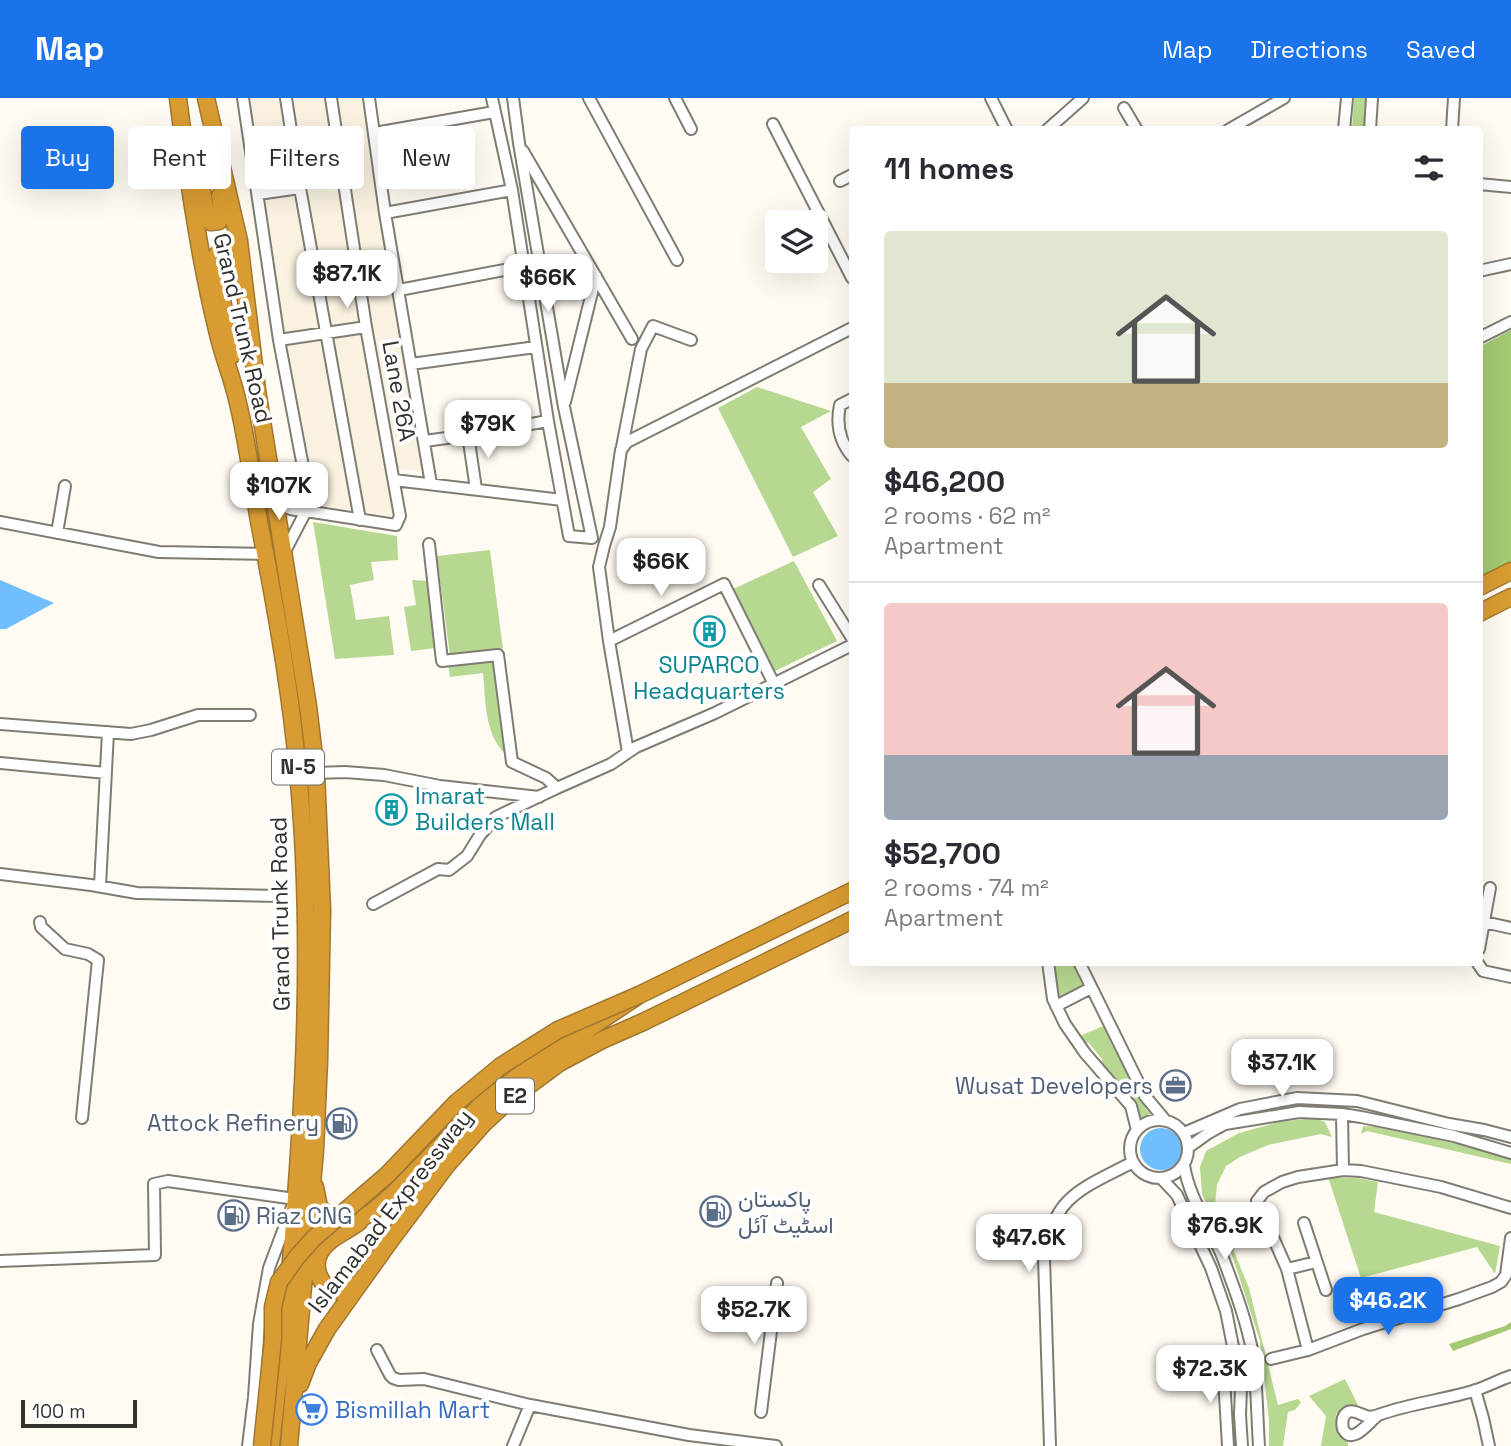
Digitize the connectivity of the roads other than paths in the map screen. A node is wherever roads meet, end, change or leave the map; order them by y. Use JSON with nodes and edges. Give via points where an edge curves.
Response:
{"nodes":[{"id":1,"x":178,"y":98,"type":"edge"},
{"id":2,"x":185,"y":98,"type":"edge"},
{"id":3,"x":243,"y":98,"type":"edge"},
{"id":4,"x":286,"y":98,"type":"edge"},
{"id":5,"x":331,"y":98,"type":"edge"},
{"id":6,"x":369,"y":98,"type":"edge"},
{"id":7,"x":492,"y":98,"type":"edge"},
{"id":8,"x":513,"y":98,"type":"edge"},
{"id":9,"x":589,"y":98,"type":"edge"},
{"id":10,"x":675,"y":98,"type":"edge"},
{"id":11,"x":991,"y":98,"type":"edge"},
{"id":12,"x":1083,"y":98,"type":"edge"},
{"id":13,"x":1284,"y":98,"type":"edge"},
{"id":14,"x":1347,"y":98,"type":"edge"},
{"id":15,"x":1372,"y":98,"type":"edge"},
{"id":16,"x":1454,"y":98,"type":"edge"},
{"id":17,"x":206,"y":101,"type":"edge"},
{"id":18,"x":1124,"y":108,"type":"dead end"},
{"id":19,"x":494,"y":112,"type":"junction"},
{"id":20,"x":773,"y":124,"type":"dead end"},
{"id":21,"x":290,"y":126,"type":"edge"},
{"id":22,"x":1005,"y":126,"type":"edge"},
{"id":23,"x":1052,"y":126,"type":"edge"},
{"id":24,"x":1135,"y":126,"type":"edge"},
{"id":25,"x":1235,"y":126,"type":"edge"},
{"id":26,"x":1344,"y":126,"type":"edge"},
{"id":27,"x":1370,"y":126,"type":"edge"},
{"id":28,"x":1452,"y":126,"type":"edge"},
{"id":29,"x":691,"y":129,"type":"dead end"},
{"id":30,"x":375,"y":133,"type":"junction"},
{"id":31,"x":519,"y":143,"type":"junction"},
{"id":32,"x":849,"y":176,"type":"edge"},
{"id":33,"x":840,"y":181,"type":"dead end"},
{"id":34,"x":1483,"y":184,"type":"edge"},
{"id":35,"x":1511,"y":187,"type":"edge"},
{"id":36,"x":293,"y":189,"type":"edge"},
{"id":37,"x":300,"y":189,"type":"edge"},
{"id":38,"x":512,"y":190,"type":"junction"},
{"id":39,"x":258,"y":194,"type":"junction"},
{"id":40,"x":385,"y":213,"type":"junction"},
{"id":41,"x":677,"y":260,"type":"dead end"},
{"id":42,"x":1511,"y":264,"type":"edge"},
{"id":43,"x":524,"y":267,"type":"junction"},
{"id":44,"x":1483,"y":270,"type":"edge"},
{"id":45,"x":849,"y":272,"type":"edge"},
{"id":46,"x":596,"y":276,"type":"junction"},
{"id":47,"x":399,"y":290,"type":"junction"},
{"id":48,"x":1511,"y":322,"type":"edge"},
{"id":49,"x":366,"y":327,"type":"junction"},
{"id":50,"x":849,"y":330,"type":"edge"},
{"id":51,"x":327,"y":334,"type":"junction"},
{"id":52,"x":1483,"y":336,"type":"edge"},
{"id":53,"x":279,"y":340,"type":"junction"},
{"id":54,"x":632,"y":340,"type":"dead end"},
{"id":55,"x":691,"y":340,"type":"dead end"},
{"id":56,"x":536,"y":346,"type":"junction"},
{"id":57,"x":411,"y":365,"type":"junction"},
{"id":58,"x":257,"y":390,"type":"junction"},
{"id":59,"x":237,"y":399,"type":"junction"},
{"id":60,"x":849,"y":400,"type":"edge"},
{"id":61,"x":564,"y":407,"type":"junction"},
{"id":62,"x":548,"y":421,"type":"junction"},
{"id":63,"x":468,"y":435,"type":"junction"},
{"id":64,"x":425,"y":441,"type":"junction"},
{"id":65,"x":621,"y":450,"type":"junction"},
{"id":66,"x":849,"y":452,"type":"edge"},
{"id":67,"x":394,"y":480,"type":"junction"},
{"id":68,"x":431,"y":484,"type":"junction"},
{"id":69,"x":65,"y":486,"type":"dead end"},
{"id":70,"x":476,"y":489,"type":"junction"},
{"id":71,"x":273,"y":493,"type":"junction"},
{"id":72,"x":562,"y":500,"type":"junction"},
{"id":73,"x":306,"y":510,"type":"junction"},
{"id":74,"x":360,"y":520,"type":"junction"},
{"id":75,"x":0,"y":522,"type":"edge"},
{"id":76,"x":57,"y":533,"type":"junction"},
{"id":77,"x":429,"y":544,"type":"dead end"},
{"id":78,"x":265,"y":554,"type":"junction"},
{"id":79,"x":283,"y":555,"type":"junction"},
{"id":80,"x":1511,"y":570,"type":"edge"},
{"id":81,"x":1483,"y":585,"type":"edge"},
{"id":82,"x":819,"y":586,"type":"dead end"},
{"id":83,"x":1511,"y":597,"type":"edge"},
{"id":84,"x":1483,"y":611,"type":"edge"},
{"id":85,"x":849,"y":633,"type":"edge"},
{"id":86,"x":609,"y":641,"type":"junction"},
{"id":87,"x":849,"y":646,"type":"edge"},
{"id":88,"x":774,"y":684,"type":"junction"},
{"id":89,"x":250,"y":715,"type":"dead end"},
{"id":90,"x":0,"y":724,"type":"edge"},
{"id":91,"x":108,"y":732,"type":"junction"},
{"id":92,"x":628,"y":752,"type":"junction"},
{"id":93,"x":0,"y":763,"type":"edge"},
{"id":94,"x":106,"y":773,"type":"junction"},
{"id":95,"x":316,"y":773,"type":"junction"},
{"id":96,"x":557,"y":788,"type":"junction"},
{"id":97,"x":539,"y":797,"type":"junction"},
{"id":98,"x":0,"y":874,"type":"edge"},
{"id":99,"x":100,"y":886,"type":"junction"},
{"id":100,"x":1490,"y":888,"type":"dead end"},
{"id":101,"x":849,"y":892,"type":"edge"},
{"id":102,"x":280,"y":896,"type":"dead end"},
{"id":103,"x":373,"y":904,"type":"dead end"},
{"id":104,"x":849,"y":921,"type":"edge"},
{"id":105,"x":40,"y":922,"type":"dead end"},
{"id":106,"x":1484,"y":922,"type":"junction"},
{"id":107,"x":1483,"y":927,"type":"edge"},
{"id":108,"x":1511,"y":928,"type":"edge"},
{"id":109,"x":1048,"y":966,"type":"edge"},
{"id":110,"x":1081,"y":966,"type":"edge"},
{"id":111,"x":1480,"y":966,"type":"edge"},
{"id":112,"x":1511,"y":976,"type":"edge"},
{"id":113,"x":1091,"y":988,"type":"junction"},
{"id":114,"x":639,"y":995,"type":"junction"},
{"id":115,"x":1056,"y":1006,"type":"junction"},
{"id":116,"x":1342,"y":1114,"type":"junction"},
{"id":117,"x":82,"y":1118,"type":"dead end"},
{"id":118,"x":1165,"y":1120,"type":"junction"},
{"id":119,"x":1138,"y":1129,"type":"junction"},
{"id":120,"x":1448,"y":1130,"type":"junction"},
{"id":121,"x":1184,"y":1133,"type":"junction"},
{"id":122,"x":1511,"y":1137,"type":"edge"},
{"id":123,"x":1189,"y":1147,"type":"junction"},
{"id":124,"x":1511,"y":1153,"type":"edge"},
{"id":125,"x":1133,"y":1162,"type":"junction"},
{"id":126,"x":1184,"y":1165,"type":"junction"},
{"id":127,"x":1343,"y":1170,"type":"junction"},
{"id":128,"x":313,"y":1171,"type":"junction"},
{"id":129,"x":1161,"y":1178,"type":"junction"},
{"id":130,"x":295,"y":1199,"type":"junction"},
{"id":131,"x":1511,"y":1208,"type":"edge"},
{"id":132,"x":371,"y":1213,"type":"junction"},
{"id":133,"x":1304,"y":1223,"type":"dead end"},
{"id":134,"x":1511,"y":1238,"type":"edge"},
{"id":135,"x":0,"y":1261,"type":"edge"},
{"id":136,"x":1316,"y":1262,"type":"junction"},
{"id":137,"x":1287,"y":1269,"type":"junction"},
{"id":138,"x":360,"y":1283,"type":"junction"},
{"id":139,"x":778,"y":1283,"type":"dead end"},
{"id":140,"x":1326,"y":1290,"type":"dead end"},
{"id":141,"x":377,"y":1350,"type":"dead end"},
{"id":142,"x":1308,"y":1350,"type":"junction"},
{"id":143,"x":1271,"y":1359,"type":"dead end"},
{"id":144,"x":1223,"y":1362,"type":"dead end"},
{"id":145,"x":1511,"y":1376,"type":"edge"},
{"id":146,"x":1475,"y":1390,"type":"junction"},
{"id":147,"x":293,"y":1403,"type":"junction"},
{"id":148,"x":530,"y":1405,"type":"junction"},
{"id":149,"x":761,"y":1412,"type":"dead end"},
{"id":150,"x":1376,"y":1417,"type":"dead end"},
{"id":151,"x":248,"y":1446,"type":"edge"},
{"id":152,"x":262,"y":1446,"type":"edge"},
{"id":153,"x":271,"y":1446,"type":"edge"},
{"id":154,"x":289,"y":1446,"type":"edge"},
{"id":155,"x":513,"y":1446,"type":"edge"},
{"id":156,"x":776,"y":1446,"type":"edge"},
{"id":157,"x":1049,"y":1446,"type":"edge"},
{"id":158,"x":1228,"y":1446,"type":"edge"},
{"id":159,"x":1241,"y":1446,"type":"edge"},
{"id":160,"x":1259,"y":1446,"type":"edge"},
{"id":161,"x":1489,"y":1446,"type":"edge"}],
"edges":[{"from":1,"to":59,"type":"highway","name":"Grand Trunk Road","number":"N-5","via":[[207,285]]},
{"from":2,"to":17,"type":"highway","via":[[211,222],[219,221],[222,203],[208,138]]},
{"from":3,"to":39,"type":"street"},
{"from":4,"to":21,"type":"street"},
{"from":5,"to":49,"type":"street","name":"Lane 26A"},
{"from":6,"to":30,"type":"street"},
{"from":7,"to":19,"type":"street"},
{"from":8,"to":31,"type":"street"},
{"from":9,"to":41,"type":"street"},
{"from":10,"to":29,"type":"street"},
{"from":11,"to":22,"type":"street"},
{"from":12,"to":23,"type":"street"},
{"from":13,"to":25,"type":"street"},
{"from":14,"to":26,"type":"street"},
{"from":15,"to":27,"type":"street"},
{"from":16,"to":28,"type":"street"},
{"from":17,"to":58,"type":"highway","name":"Grand Trunk Road","number":"N-5","via":[[239,242]]},
{"from":18,"to":24,"type":"street"},
{"from":19,"to":30,"type":"street"},
{"from":19,"to":38,"type":"street"},
{"from":20,"to":45,"type":"street"},
{"from":30,"to":40,"type":"street"},
{"from":31,"to":46,"type":"street"},
{"from":31,"to":61,"type":"street"},
{"from":32,"to":33,"type":"street"},
{"from":34,"to":35,"type":"street"},
{"from":36,"to":39,"type":"street"},
{"from":37,"to":51,"type":"street"},
{"from":38,"to":40,"type":"street"},
{"from":38,"to":43,"type":"street"},
{"from":39,"to":53,"type":"street"},
{"from":40,"to":47,"type":"street"},
{"from":42,"to":44,"type":"street"},
{"from":43,"to":47,"type":"street"},
{"from":43,"to":56,"type":"street"},
{"from":46,"to":54,"type":"street"},
{"from":46,"to":61,"type":"street"},
{"from":47,"to":57,"type":"street"},
{"from":48,"to":52,"type":"street"},
{"from":49,"to":51,"type":"street"},
{"from":49,"to":67,"type":"street","name":"Lane 26A"},
{"from":50,"to":65,"type":"street","via":[[627,442]]},
{"from":51,"to":53,"type":"street"},
{"from":51,"to":74,"type":"street"},
{"from":53,"to":73,"type":"street","via":[[308,493]]},
{"from":55,"to":65,"type":"street","via":[[653,326],[641,349]]},
{"from":56,"to":57,"type":"street"},
{"from":56,"to":62,"type":"street"},
{"from":57,"to":64,"type":"street"},
{"from":58,"to":59,"type":"highway","via":[[234,255],[222,250],[216,256],[216,266]]},
{"from":58,"to":71,"type":"highway","name":"Grand Trunk Road","number":"N-5"},
{"from":59,"to":78,"type":"highway","name":"Grand Trunk Road","number":"N-5"},
{"from":60,"to":66,"type":"street","via":[[840,405],[837,420]]},
{"from":61,"to":72,"type":"street","via":[[592,538],[569,536]]},
{"from":62,"to":63,"type":"street"},
{"from":62,"to":72,"type":"street"},
{"from":63,"to":64,"type":"street"},
{"from":63,"to":70,"type":"street"},
{"from":64,"to":68,"type":"street"},
{"from":65,"to":86,"type":"street","via":[[599,567]]},
{"from":67,"to":68,"type":"street"},
{"from":67,"to":74,"type":"street","name":"Lane 26A","via":[[400,516],[396,525]]},
{"from":68,"to":70,"type":"street"},
{"from":69,"to":76,"type":"street"},
{"from":70,"to":72,"type":"street"},
{"from":71,"to":73,"type":"street","via":[[285,508]]},
{"from":71,"to":79,"type":"highway","name":"Grand Trunk Road","number":"N-5"},
{"from":73,"to":74,"type":"street"},
{"from":73,"to":79,"type":"street"},
{"from":75,"to":76,"type":"street"},
{"from":76,"to":78,"type":"street","via":[[159,552]]},
{"from":77,"to":96,"type":"street","via":[[442,661],[498,655],[512,762]]},
{"from":78,"to":130,"type":"highway","name":"Grand Trunk Road","number":"N-5","via":[[295,743],[305,873],[306,1011]]},
{"from":79,"to":95,"type":"highway","name":"Grand Trunk Road","number":"N-5"},
{"from":80,"to":81,"type":"highway"},
{"from":82,"to":85,"type":"street"},
{"from":83,"to":84,"type":"highway"},
{"from":86,"to":88,"type":"street","via":[[724,584]]},
{"from":86,"to":92,"type":"street"},
{"from":87,"to":88,"type":"street"},
{"from":88,"to":92,"type":"street"},
{"from":89,"to":91,"type":"street","via":[[198,715],[131,734]]},
{"from":90,"to":91,"type":"street"},
{"from":91,"to":94,"type":"street"},
{"from":92,"to":96,"type":"street"},
{"from":93,"to":94,"type":"street"},
{"from":94,"to":99,"type":"street"},
{"from":95,"to":97,"type":"street","via":[[384,775]]},
{"from":95,"to":128,"type":"highway","name":"Grand Trunk Road","number":"N-5","via":[[323,910]]},
{"from":96,"to":97,"type":"street"},
{"from":97,"to":103,"type":"street","via":[[496,817],[467,856],[449,870],[438,869]]},
{"from":98,"to":99,"type":"street"},
{"from":99,"to":102,"type":"street","via":[[137,893]]},
{"from":100,"to":106,"type":"street"},
{"from":101,"to":114,"type":"highway"},
{"from":104,"to":138,"type":"highway","name":"Islamabad Expressway","number":"E2","via":[[602,1040],[533,1081],[484,1123],[446,1166]]},
{"from":105,"to":117,"type":"street","via":[[65,949],[98,960]]},
{"from":106,"to":107,"type":"street"},
{"from":106,"to":108,"type":"street"},
{"from":109,"to":115,"type":"street"},
{"from":110,"to":113,"type":"street"},
{"from":111,"to":112,"type":"street","via":[[1483,971]]},
{"from":113,"to":115,"type":"street"},
{"from":113,"to":118,"type":"street","via":[[1145,1096]]},
{"from":114,"to":132,"type":"highway","via":[[485,1101]]},
{"from":114,"to":152,"type":"highway","bridge":true,"via":[[558,1030],[501,1066],[456,1103],[387,1175],[297,1257],[279,1282],[274,1307]]},
{"from":115,"to":119,"type":"street","via":[[1073,1037],[1131,1106]]},
{"from":116,"to":120,"type":"street"},
{"from":116,"to":123,"type":"street","via":[[1299,1112],[1225,1124]]},
{"from":116,"to":127,"type":"street"},
{"from":118,"to":119,"type":"street"},
{"from":118,"to":121,"type":"street"},
{"from":119,"to":125,"type":"street","via":[[1130,1149]]},
{"from":120,"to":121,"type":"street","via":[[1357,1101],[1297,1098],[1240,1109]]},
{"from":120,"to":122,"type":"street","via":[[1484,1130]]},
{"from":120,"to":124,"type":"street"},
{"from":121,"to":123,"type":"street"},
{"from":123,"to":126,"type":"street"},
{"from":125,"to":129,"type":"street","via":[[1149,1176]]},
{"from":125,"to":157,"type":"street","via":[[1067,1201],[1048,1238],[1044,1258]]},
{"from":126,"to":129,"type":"street"},
{"from":126,"to":160,"type":"street","via":[[1186,1180],[1222,1254],[1243,1315],[1254,1368]]},
{"from":127,"to":131,"type":"street","via":[[1441,1187]]},
{"from":127,"to":137,"type":"street","via":[[1282,1182],[1257,1201]]},
{"from":128,"to":132,"type":"highway","via":[[320,1207],[330,1217],[342,1223]]},
{"from":128,"to":147,"type":"highway","name":"Grand Trunk Road","number":"N-5"},
{"from":129,"to":159,"type":"street","via":[[1177,1195],[1226,1311],[1241,1387]]},
{"from":130,"to":135,"type":"street","via":[[168,1181],[154,1184],[155,1255]]},
{"from":130,"to":151,"type":"street","via":[[268,1268]]},
{"from":130,"to":153,"type":"highway","name":"Grand Trunk Road","number":"N-5"},
{"from":132,"to":138,"type":"highway","via":[[326,1244],[318,1257],[324,1285],[340,1291]]},
{"from":133,"to":136,"type":"street"},
{"from":134,"to":142,"type":"street","via":[[1506,1275],[1492,1287]]},
{"from":136,"to":137,"type":"street"},
{"from":136,"to":140,"type":"street"},
{"from":137,"to":142,"type":"street"},
{"from":138,"to":147,"type":"highway","name":"Islamabad Expressway","number":"E2","via":[[314,1352]]},
{"from":139,"to":149,"type":"street"},
{"from":141,"to":148,"type":"street","via":[[393,1378],[424,1379]]},
{"from":142,"to":143,"type":"street"},
{"from":144,"to":158,"type":"street"},
{"from":145,"to":146,"type":"street"},
{"from":146,"to":150,"type":"street"},
{"from":146,"to":161,"type":"street"},
{"from":147,"to":154,"type":"highway","name":"Grand Trunk Road","number":"N-5"},
{"from":148,"to":155,"type":"street"},
{"from":148,"to":156,"type":"street"}]}
